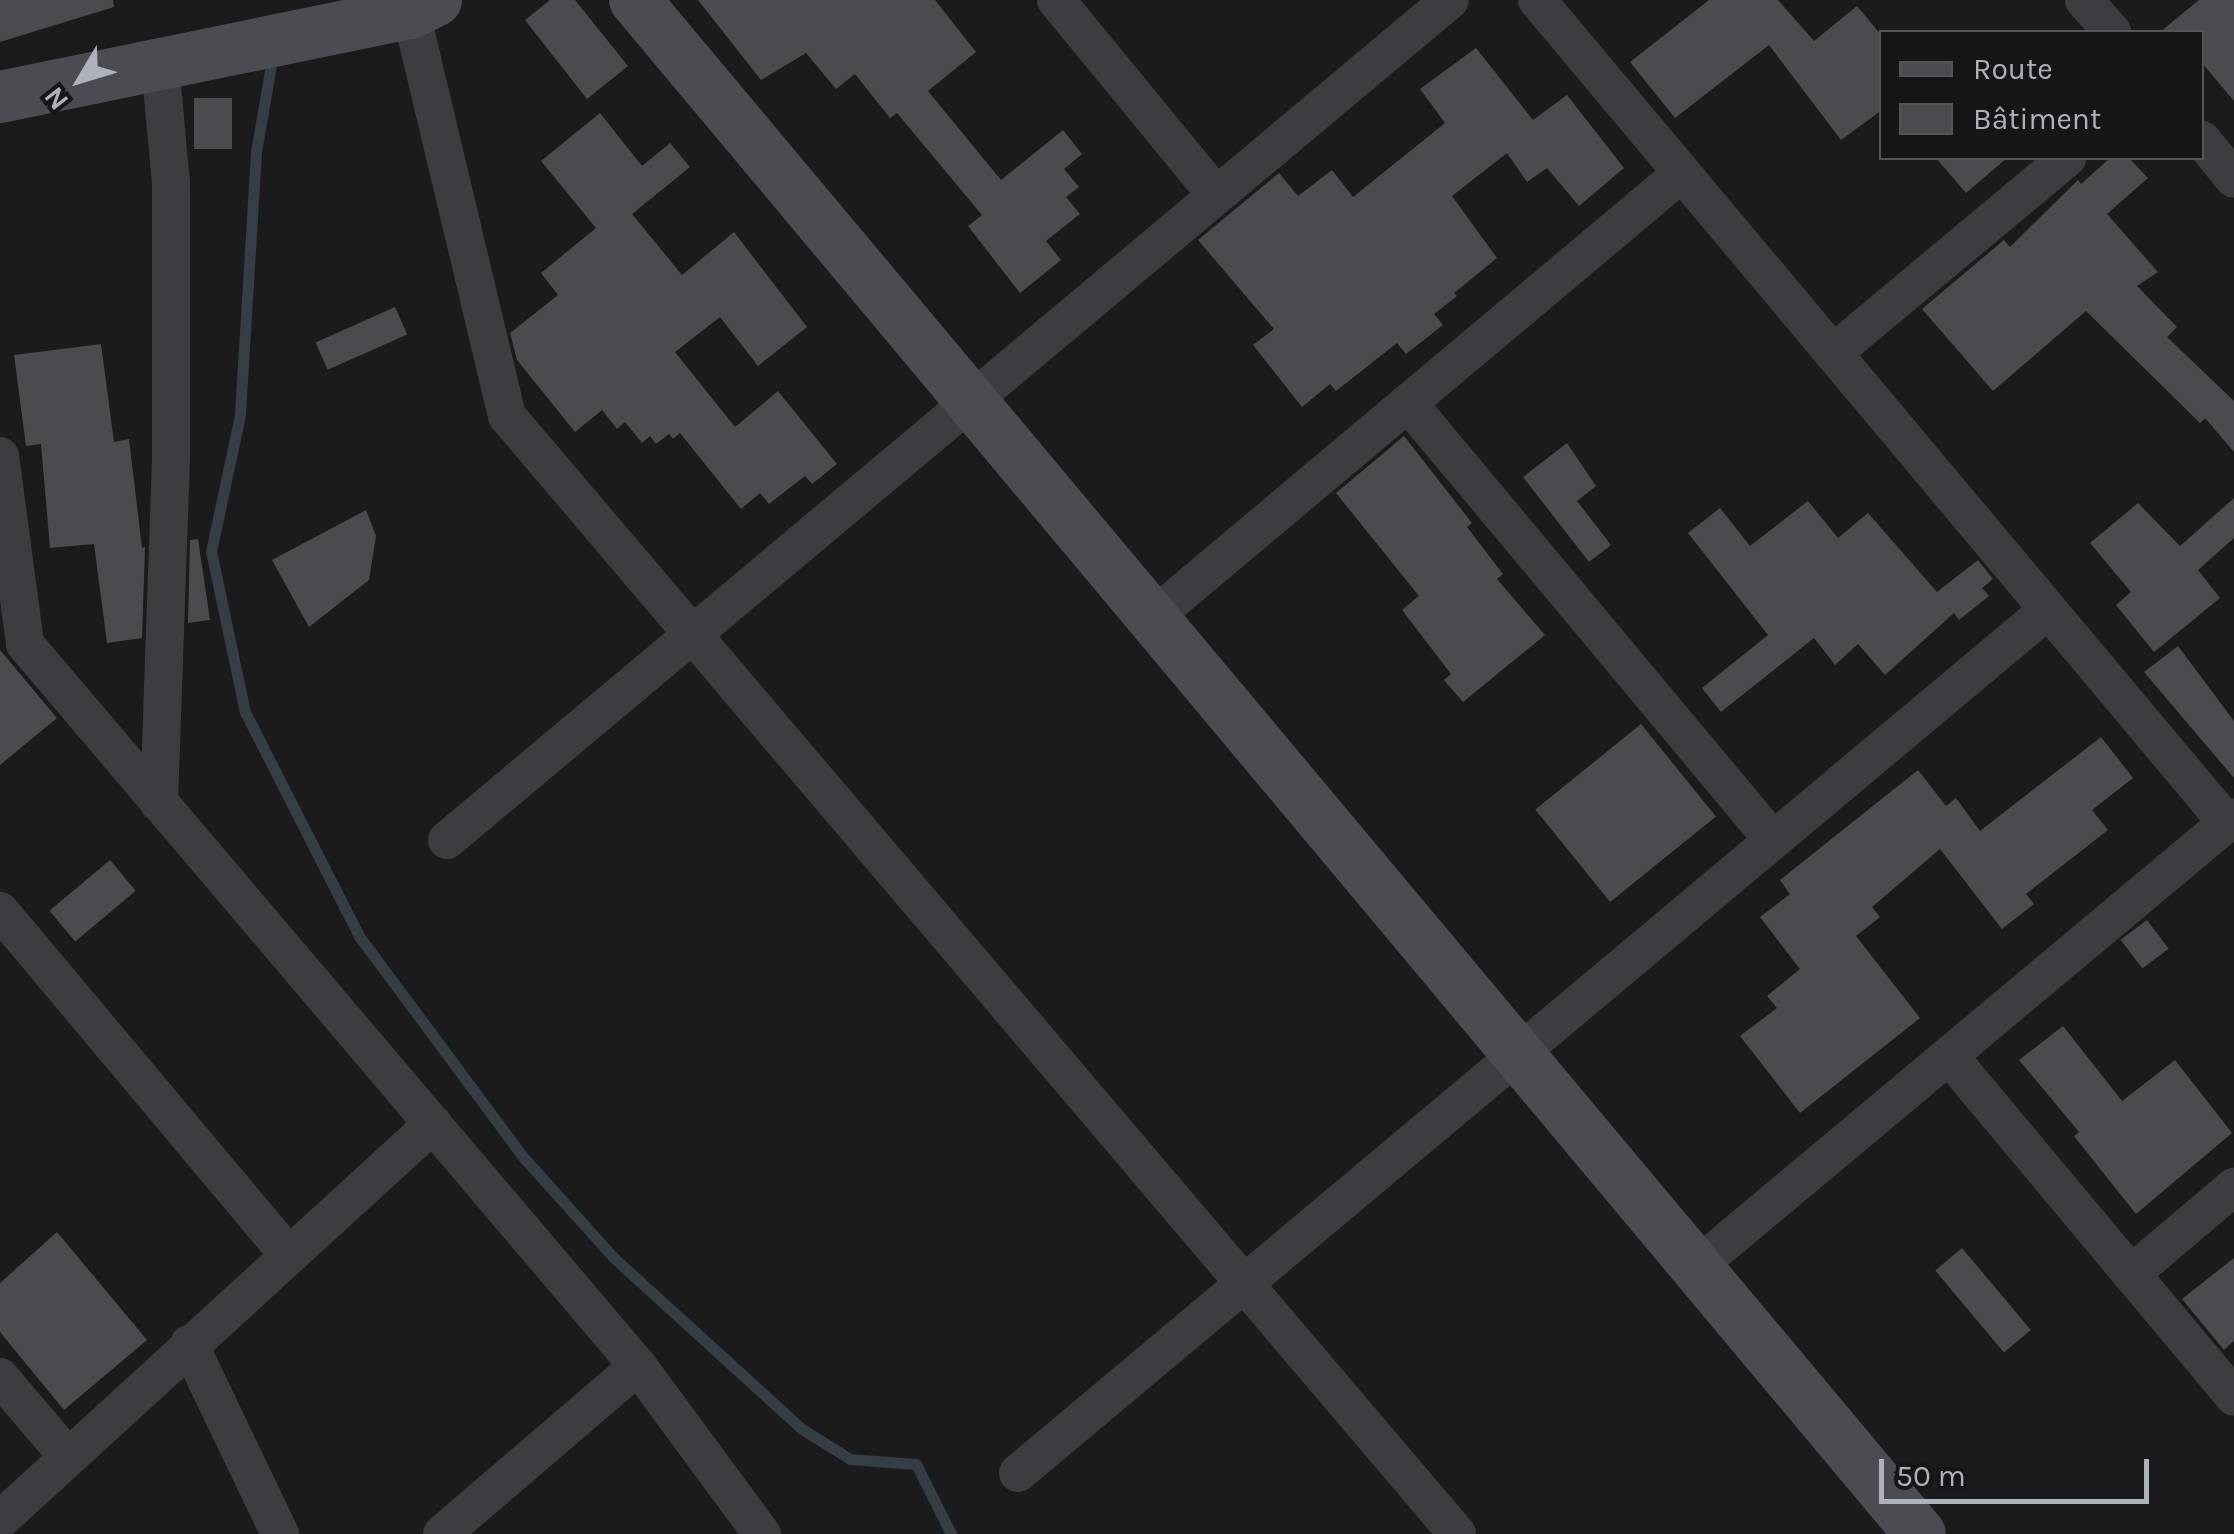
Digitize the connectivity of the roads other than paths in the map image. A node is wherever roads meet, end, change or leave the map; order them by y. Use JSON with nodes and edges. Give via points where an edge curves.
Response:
{"nodes":[{"id":1,"x":635,"y":0,"type":"edge"},
{"id":2,"x":1056,"y":0,"type":"edge"},
{"id":3,"x":1450,"y":0,"type":"edge"},
{"id":4,"x":1538,"y":0,"type":"edge"},
{"id":5,"x":2084,"y":0,"type":"edge"},
{"id":6,"x":424,"y":6,"type":"edge"},
{"id":7,"x":2110,"y":30,"type":"edge"},
{"id":8,"x":160,"y":64,"type":"junction"},
{"id":9,"x":0,"y":97,"type":"edge"},
{"id":10,"x":2204,"y":142,"type":"edge"},
{"id":11,"x":2065,"y":160,"type":"edge"},
{"id":12,"x":1682,"y":173,"type":"junction"},
{"id":13,"x":2234,"y":179,"type":"edge"},
{"id":14,"x":1216,"y":195,"type":"junction"},
{"id":15,"x":1833,"y":353,"type":"junction"},
{"id":16,"x":971,"y":402,"type":"junction"},
{"id":17,"x":1408,"y":403,"type":"junction"},
{"id":18,"x":0,"y":456,"type":"edge"},
{"id":19,"x":2048,"y":610,"type":"junction"},
{"id":20,"x":1152,"y":618,"type":"junction"},
{"id":21,"x":692,"y":634,"type":"junction"},
{"id":22,"x":12,"y":654,"type":"edge"},
{"id":23,"x":160,"y":803,"type":"junction"},
{"id":24,"x":2230,"y":820,"type":"edge"},
{"id":25,"x":447,"y":840,"type":"dead end"},
{"id":26,"x":1774,"y":840,"type":"junction"},
{"id":27,"x":1,"y":913,"type":"edge"},
{"id":28,"x":1518,"y":1054,"type":"junction"},
{"id":29,"x":1949,"y":1056,"type":"junction"},
{"id":30,"x":433,"y":1124,"type":"junction"},
{"id":31,"x":2234,"y":1188,"type":"edge"},
{"id":32,"x":288,"y":1254,"type":"junction"},
{"id":33,"x":1696,"y":1268,"type":"junction"},
{"id":34,"x":2131,"y":1274,"type":"junction"},
{"id":35,"x":1244,"y":1284,"type":"junction"},
{"id":36,"x":189,"y":1344,"type":"junction"},
{"id":37,"x":638,"y":1366,"type":"junction"},
{"id":38,"x":0,"y":1377,"type":"edge"},
{"id":39,"x":2234,"y":1397,"type":"edge"},
{"id":40,"x":68,"y":1457,"type":"junction"},
{"id":41,"x":1018,"y":1473,"type":"dead end"},
{"id":42,"x":0,"y":1520,"type":"edge"},
{"id":43,"x":280,"y":1534,"type":"edge"},
{"id":44,"x":442,"y":1534,"type":"edge"},
{"id":45,"x":762,"y":1534,"type":"edge"},
{"id":46,"x":1457,"y":1534,"type":"edge"},
{"id":47,"x":1920,"y":1534,"type":"edge"}],
"edges":[{"from":1,"to":16,"type":"main road"},
{"from":2,"to":14,"type":"street"},
{"from":3,"to":14,"type":"street"},
{"from":4,"to":12,"type":"street"},
{"from":5,"to":7,"type":"street"},
{"from":6,"to":8,"type":"main road"},
{"from":6,"to":21,"type":"street","via":[[507,416]]},
{"from":8,"to":9,"type":"main road"},
{"from":8,"to":23,"type":"street","via":[[171,183],[171,452]]},
{"from":10,"to":13,"type":"street"},
{"from":11,"to":15,"type":"street"},
{"from":12,"to":15,"type":"street"},
{"from":12,"to":17,"type":"street"},
{"from":14,"to":16,"type":"street"},
{"from":15,"to":19,"type":"street"},
{"from":16,"to":20,"type":"main road"},
{"from":16,"to":21,"type":"street"},
{"from":17,"to":20,"type":"street"},
{"from":17,"to":26,"type":"street"},
{"from":18,"to":22,"type":"street"},
{"from":19,"to":24,"type":"street"},
{"from":19,"to":26,"type":"street"},
{"from":20,"to":28,"type":"main road"},
{"from":21,"to":25,"type":"street"},
{"from":21,"to":35,"type":"street"},
{"from":22,"to":23,"type":"street"},
{"from":23,"to":30,"type":"street"},
{"from":24,"to":29,"type":"street"},
{"from":26,"to":28,"type":"street"},
{"from":27,"to":32,"type":"street"},
{"from":28,"to":33,"type":"main road"},
{"from":28,"to":35,"type":"street"},
{"from":29,"to":33,"type":"street"},
{"from":29,"to":34,"type":"street"},
{"from":30,"to":32,"type":"street"},
{"from":30,"to":37,"type":"street"},
{"from":31,"to":34,"type":"street"},
{"from":32,"to":36,"type":"street"},
{"from":33,"to":47,"type":"main road"},
{"from":34,"to":39,"type":"street"},
{"from":35,"to":41,"type":"street"},
{"from":35,"to":46,"type":"street"},
{"from":36,"to":40,"type":"street"},
{"from":36,"to":43,"type":"street"},
{"from":37,"to":44,"type":"street"},
{"from":37,"to":45,"type":"street"},
{"from":38,"to":40,"type":"street"},
{"from":40,"to":42,"type":"street"}]}
